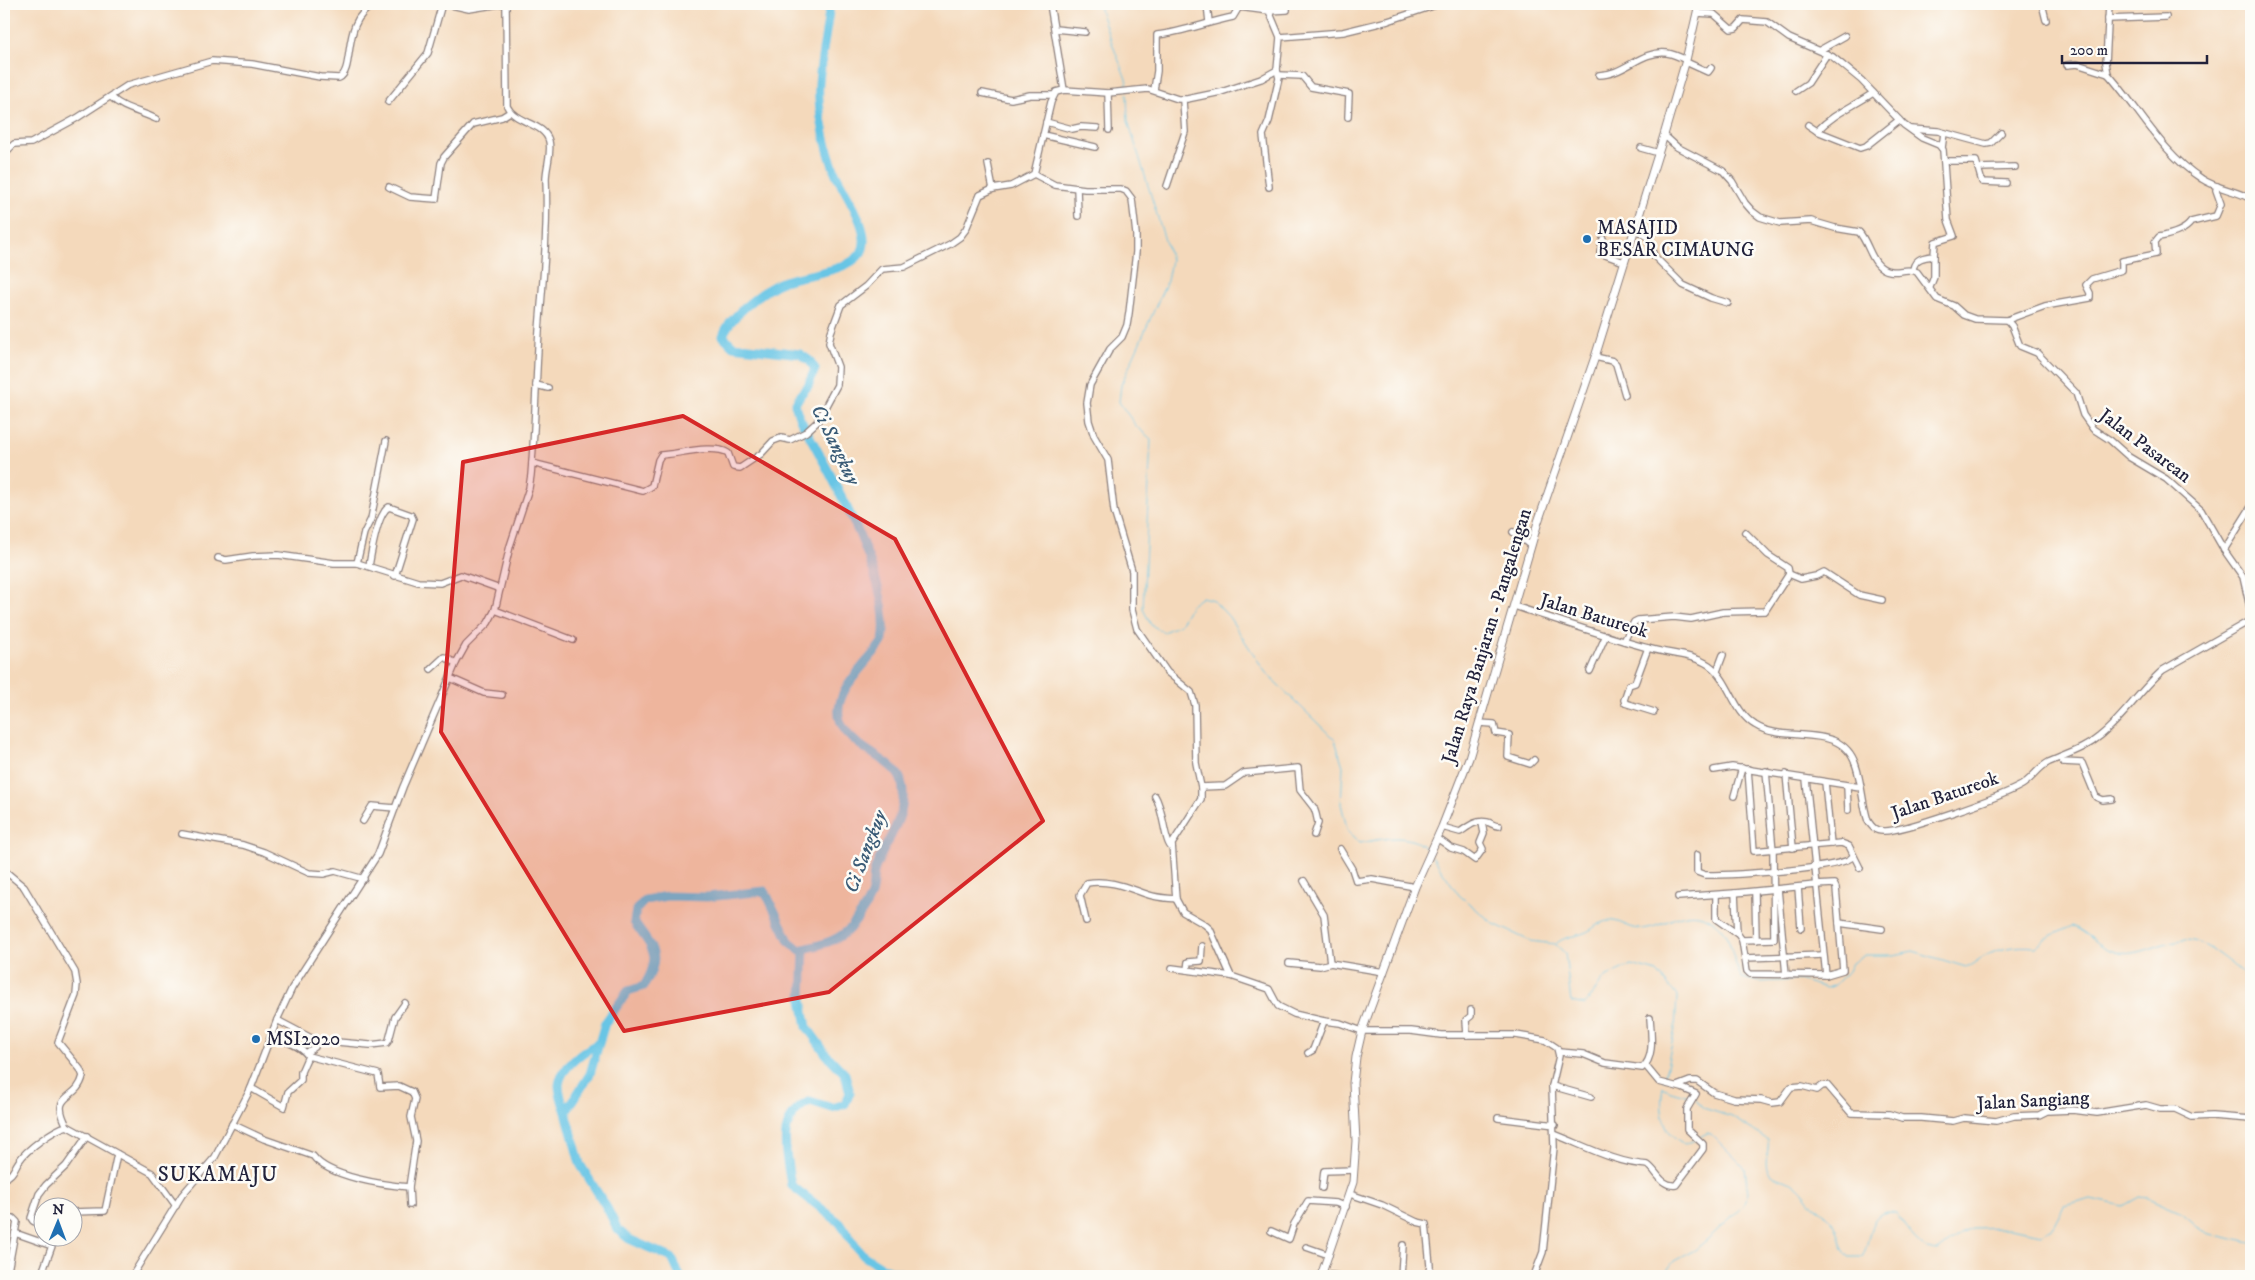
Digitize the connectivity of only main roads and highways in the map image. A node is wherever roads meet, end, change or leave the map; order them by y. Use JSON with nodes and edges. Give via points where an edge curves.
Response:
{"nodes":[{"id":1,"x":1698,"y":4,"type":"edge"},
{"id":2,"x":1322,"y":1275,"type":"edge"}],
"edges":[{"from":1,"to":2,"type":"main road","name":"Jalan Raya Banjaran - Pangalengan","via":[[1686,61],[1659,153],[1531,546],[1469,758],[1415,887],[1362,1031],[1353,1083],[1354,1170],[1350,1194]]}]}
